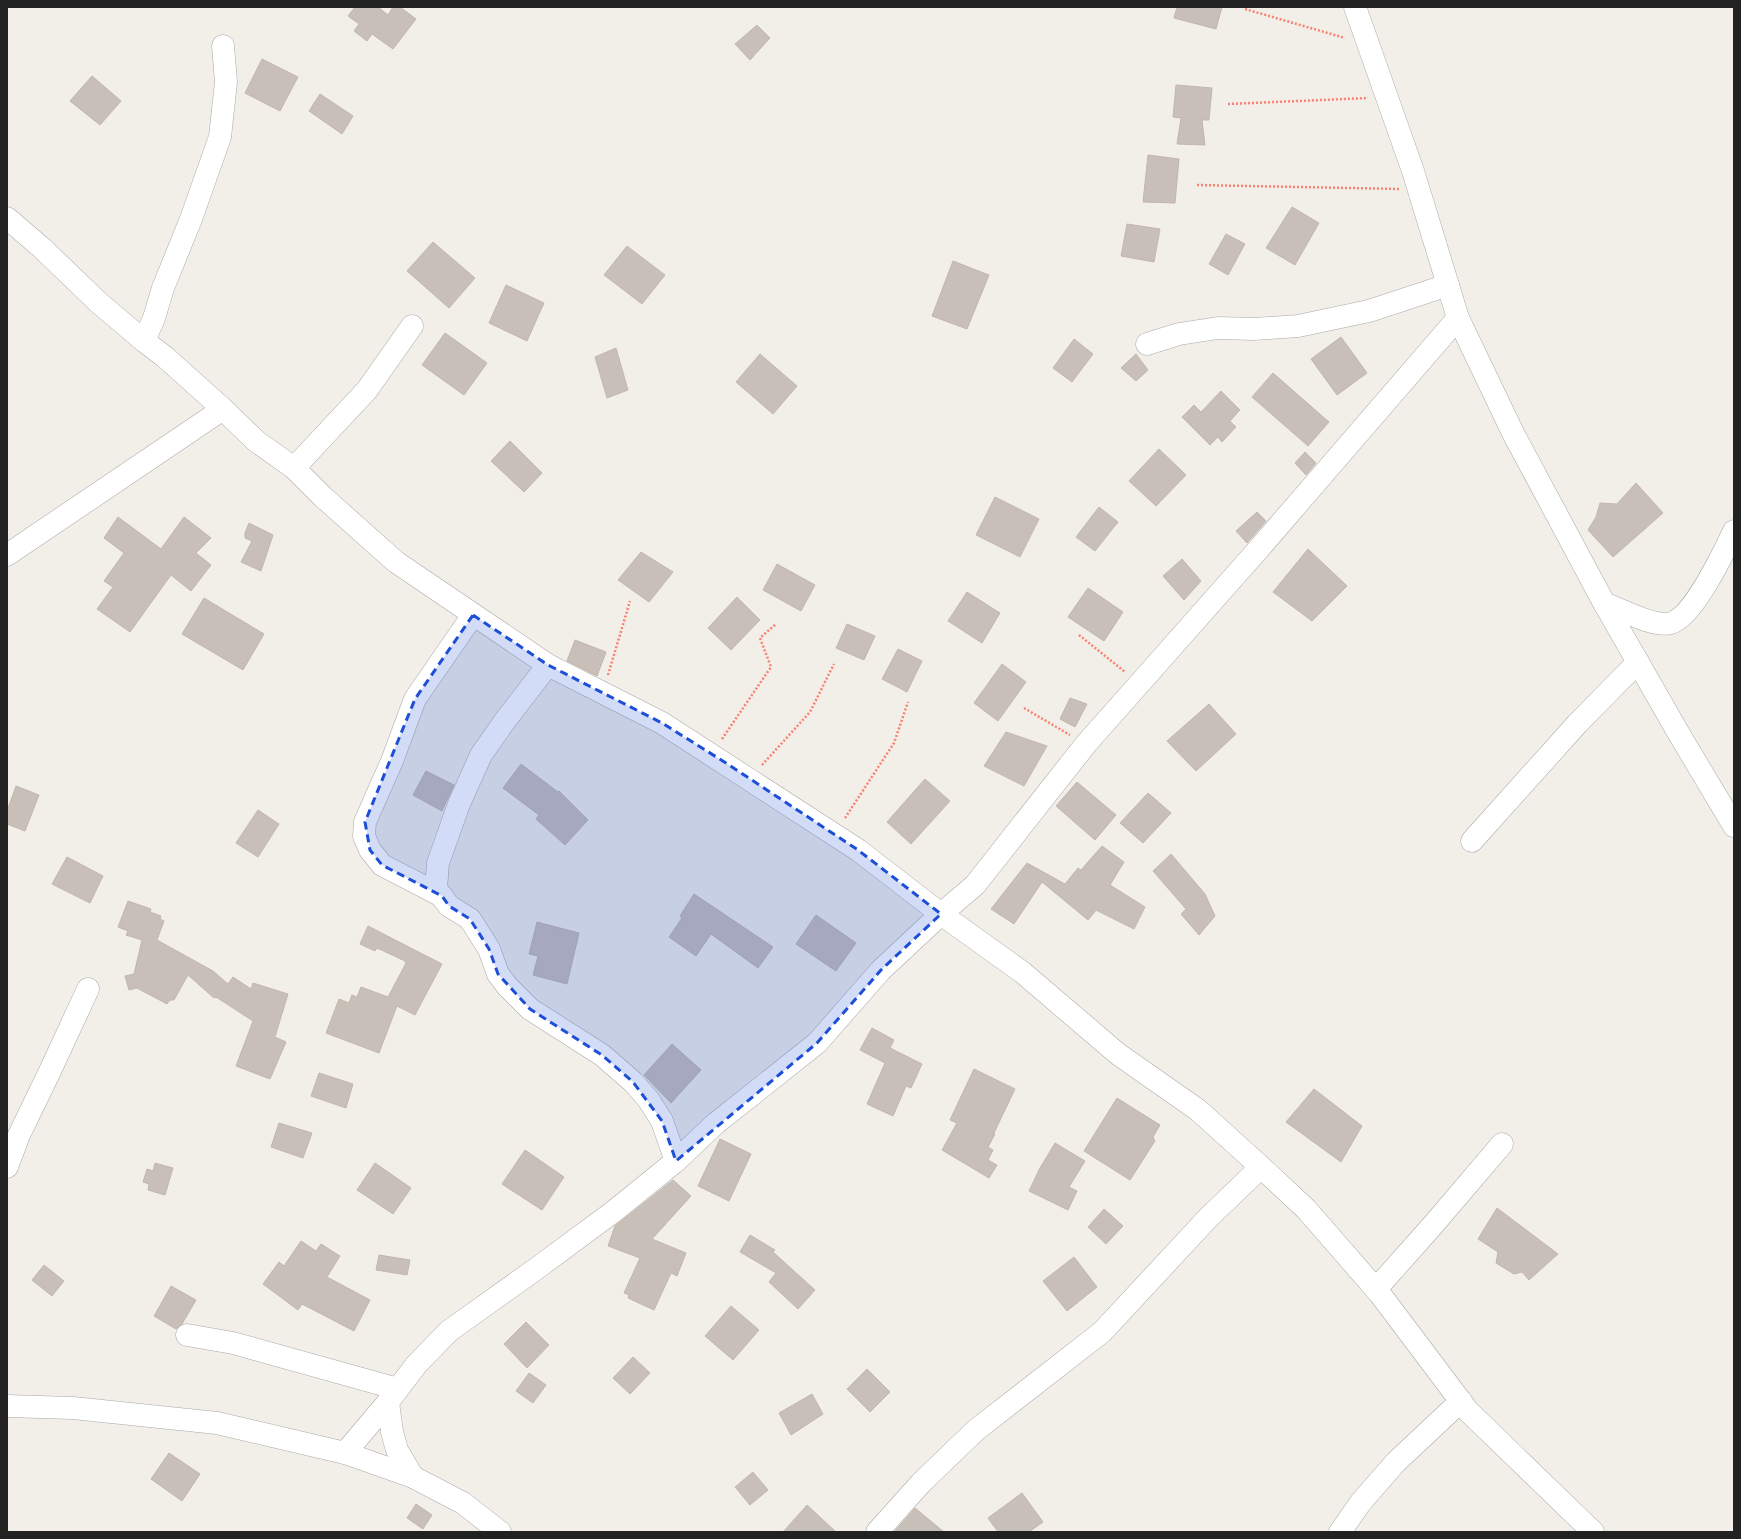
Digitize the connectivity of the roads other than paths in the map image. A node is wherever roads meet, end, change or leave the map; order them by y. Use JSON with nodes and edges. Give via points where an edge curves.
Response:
{"nodes":[{"id":1,"x":1355,"y":7,"type":"edge"},
{"id":2,"x":223,"y":46,"type":"dead end"},
{"id":3,"x":7,"y":218,"type":"edge"},
{"id":4,"x":1448,"y":285,"type":"junction"},
{"id":5,"x":1458,"y":318,"type":"junction"},
{"id":6,"x":412,"y":326,"type":"dead end"},
{"id":7,"x":144,"y":341,"type":"junction"},
{"id":8,"x":1147,"y":344,"type":"dead end"},
{"id":9,"x":223,"y":409,"type":"junction"},
{"id":10,"x":294,"y":468,"type":"junction"},
{"id":11,"x":1734,"y":531,"type":"edge"},
{"id":12,"x":7,"y":555,"type":"edge"},
{"id":13,"x":1604,"y":603,"type":"junction"},
{"id":14,"x":473,"y":615,"type":"junction"},
{"id":15,"x":1638,"y":662,"type":"junction"},
{"id":16,"x":548,"y":665,"type":"junction"},
{"id":17,"x":1734,"y":826,"type":"edge"},
{"id":18,"x":1472,"y":841,"type":"dead end"},
{"id":19,"x":442,"y":896,"type":"junction"},
{"id":20,"x":941,"y":914,"type":"junction"},
{"id":21,"x":88,"y":989,"type":"dead end"},
{"id":22,"x":1502,"y":1144,"type":"dead end"},
{"id":23,"x":676,"y":1161,"type":"junction"},
{"id":24,"x":7,"y":1167,"type":"edge"},
{"id":25,"x":1262,"y":1167,"type":"junction"},
{"id":26,"x":1376,"y":1289,"type":"junction"},
{"id":27,"x":187,"y":1335,"type":"dead end"},
{"id":28,"x":393,"y":1396,"type":"junction"},
{"id":29,"x":1461,"y":1401,"type":"junction"},
{"id":30,"x":7,"y":1406,"type":"edge"},
{"id":31,"x":345,"y":1453,"type":"junction"},
{"id":32,"x":413,"y":1477,"type":"junction"},
{"id":33,"x":500,"y":1532,"type":"edge"},
{"id":34,"x":877,"y":1532,"type":"edge"},
{"id":35,"x":1340,"y":1532,"type":"edge"},
{"id":36,"x":1593,"y":1532,"type":"edge"}],
"edges":[{"from":1,"to":4,"type":"street"},
{"from":2,"to":7,"type":"street","via":[[226,82],[220,137]]},
{"from":3,"to":7,"type":"street"},
{"from":4,"to":5,"type":"street"},
{"from":4,"to":8,"type":"street","via":[[1369,311],[1298,326],[1218,328],[1179,334]]},
{"from":5,"to":13,"type":"street","via":[[1513,433]]},
{"from":5,"to":20,"type":"street","via":[[1086,744],[975,885]]},
{"from":6,"to":10,"type":"street","via":[[367,390]]},
{"from":7,"to":9,"type":"street"},
{"from":9,"to":10,"type":"street","via":[[256,441]]},
{"from":9,"to":12,"type":"street"},
{"from":10,"to":14,"type":"street","via":[[396,562]]},
{"from":11,"to":13,"type":"street","via":[[1693,604],[1680,619],[1670,624],[1656,623]]},
{"from":13,"to":15,"type":"street"},
{"from":14,"to":16,"type":"street"},
{"from":14,"to":19,"type":"street","via":[[415,699],[392,761],[365,822],[364,836],[370,850],[382,865]]},
{"from":15,"to":17,"type":"street"},
{"from":15,"to":18,"type":"street","via":[[1577,724]]},
{"from":16,"to":19,"type":"street","via":[[482,755],[459,804],[438,863],[436,889]]},
{"from":16,"to":20,"type":"street","via":[[662,723],[750,778],[858,850]]},
{"from":19,"to":23,"type":"street","via":[[449,906],[470,919],[489,949],[498,974],[530,1009],[602,1055],[648,1098],[662,1121]]},
{"from":20,"to":23,"type":"street","via":[[881,970],[817,1043],[715,1124]]},
{"from":20,"to":25,"type":"street","via":[[1022,972],[1118,1054],[1198,1110]]},
{"from":21,"to":24,"type":"street","via":[[19,1135]]},
{"from":22,"to":26,"type":"street"},
{"from":23,"to":28,"type":"street","via":[[540,1266],[449,1331],[416,1365]]},
{"from":25,"to":26,"type":"street","via":[[1306,1210]]},
{"from":25,"to":34,"type":"street","via":[[1202,1224],[1102,1332],[976,1430],[921,1483]]},
{"from":26,"to":29,"type":"street"},
{"from":27,"to":28,"type":"street","via":[[233,1343]]},
{"from":28,"to":31,"type":"street"},
{"from":28,"to":32,"type":"street","via":[[392,1432],[397,1450]]},
{"from":29,"to":35,"type":"street","via":[[1396,1462],[1361,1502]]},
{"from":29,"to":36,"type":"street","via":[[1468,1411]]},
{"from":30,"to":31,"type":"street","via":[[73,1408],[217,1423]]},
{"from":31,"to":32,"type":"street"},
{"from":32,"to":33,"type":"street","via":[[463,1503]]}]}
